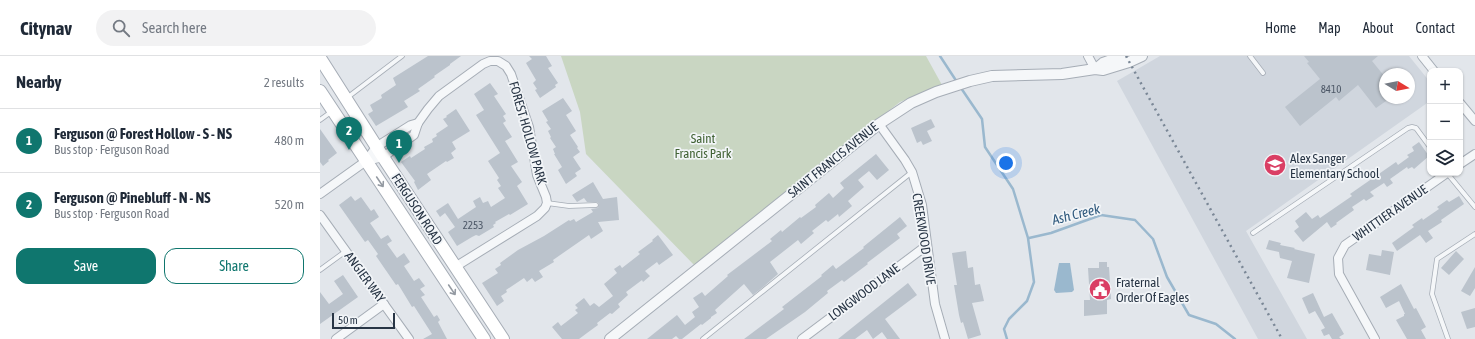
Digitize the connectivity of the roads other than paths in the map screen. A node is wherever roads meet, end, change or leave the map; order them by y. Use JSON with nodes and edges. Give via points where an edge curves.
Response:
{"nodes":[{"id":1,"x":402,"y":56,"type":"edge"},
{"id":2,"x":1088,"y":56,"type":"edge"},
{"id":3,"x":1122,"y":56,"type":"edge"},
{"id":4,"x":1142,"y":56,"type":"edge"},
{"id":5,"x":1250,"y":56,"type":"edge"},
{"id":6,"x":1422,"y":56,"type":"edge"},
{"id":7,"x":320,"y":58,"type":"edge"},
{"id":8,"x":500,"y":59,"type":"edge"},
{"id":9,"x":1432,"y":68,"type":"edge"},
{"id":10,"x":1095,"y":69,"type":"junction"},
{"id":11,"x":1263,"y":73,"type":"dead end"},
{"id":12,"x":320,"y":91,"type":"edge"},
{"id":13,"x":346,"y":98,"type":"junction"},
{"id":14,"x":1461,"y":104,"type":"edge"},
{"id":15,"x":333,"y":110,"type":"junction"},
{"id":16,"x":320,"y":120,"type":"edge"},
{"id":17,"x":1475,"y":121,"type":"edge"},
{"id":18,"x":418,"y":124,"type":"junction"},
{"id":19,"x":879,"y":124,"type":"junction"},
{"id":20,"x":1427,"y":143,"type":"edge"},
{"id":21,"x":380,"y":152,"type":"junction"},
{"id":22,"x":1475,"y":154,"type":"edge"},
{"id":23,"x":366,"y":161,"type":"junction"},
{"id":24,"x":1463,"y":162,"type":"edge"},
{"id":25,"x":912,"y":172,"type":"junction"},
{"id":26,"x":1443,"y":176,"type":"edge"},
{"id":27,"x":1449,"y":176,"type":"edge"},
{"id":28,"x":320,"y":194,"type":"edge"},
{"id":29,"x":547,"y":203,"type":"junction"},
{"id":30,"x":596,"y":205,"type":"dead end"},
{"id":31,"x":1475,"y":207,"type":"edge"},
{"id":32,"x":320,"y":215,"type":"edge"},
{"id":33,"x":1253,"y":233,"type":"dead end"},
{"id":34,"x":1475,"y":234,"type":"edge"},
{"id":35,"x":926,"y":246,"type":"junction"},
{"id":36,"x":346,"y":251,"type":"junction"},
{"id":37,"x":456,"y":267,"type":"junction"},
{"id":38,"x":320,"y":270,"type":"edge"},
{"id":39,"x":384,"y":304,"type":"junction"},
{"id":40,"x":341,"y":338,"type":"edge"},
{"id":41,"x":409,"y":339,"type":"edge"},
{"id":42,"x":484,"y":339,"type":"edge"},
{"id":43,"x":503,"y":339,"type":"edge"},
{"id":44,"x":610,"y":339,"type":"edge"},
{"id":45,"x":703,"y":339,"type":"edge"},
{"id":46,"x":802,"y":339,"type":"edge"},
{"id":47,"x":945,"y":339,"type":"edge"},
{"id":48,"x":1374,"y":339,"type":"edge"},
{"id":49,"x":1448,"y":339,"type":"edge"}],
"edges":[{"from":1,"to":13,"type":"lane"},
{"from":2,"to":10,"type":"street"},
{"from":3,"to":10,"type":"street","name":"SAINT FRANCIS AVENUE"},
{"from":4,"to":10,"type":"street","name":"SAINT FRANCIS AVENUE","via":[[1103,70]]},
{"from":5,"to":11,"type":"lane"},
{"from":6,"to":9,"type":"street"},
{"from":7,"to":13,"type":"main road","name":"FERGUSON ROAD"},
{"from":8,"to":18,"type":"street","name":"FOREST HOLLOW PARK","via":[[484,64],[439,96]]},
{"from":8,"to":29,"type":"street","name":"FOREST HOLLOW PARK","via":[[511,74],[529,127],[535,167]]},
{"from":10,"to":19,"type":"street","name":"SAINT FRANCIS AVENUE","via":[[1062,74],[992,76],[970,81],[911,103]]},
{"from":12,"to":15,"type":"main road","name":"FERGUSON ROAD"},
{"from":13,"to":21,"type":"main road","name":"FERGUSON ROAD"},
{"from":14,"to":17,"type":"street"},
{"from":15,"to":16,"type":"lane"},
{"from":15,"to":23,"type":"main road","name":"FERGUSON ROAD"},
{"from":18,"to":21,"type":"street","name":"FOREST HOLLOW PARK","via":[[411,125]]},
{"from":18,"to":21,"type":"street","name":"FOREST HOLLOW PARK","via":[[414,135]]},
{"from":19,"to":25,"type":"street","name":"CREEKWOOD DRIVE"},
{"from":19,"to":44,"type":"street","name":"SAINT FRANCIS AVENUE"},
{"from":20,"to":33,"type":"lane","via":[[1416,128],[1408,128]]},
{"from":21,"to":23,"type":"street","name":"FOREST HOLLOW PARK"},
{"from":21,"to":37,"type":"main road","name":"FERGUSON ROAD"},
{"from":22,"to":24,"type":"street"},
{"from":23,"to":28,"type":"street","name":"FOREST HOLLOW PARK"},
{"from":23,"to":42,"type":"main road","name":"FERGUSON ROAD","one_way":true},
{"from":25,"to":35,"type":"street","name":"CREEKWOOD DRIVE","via":[[922,205]]},
{"from":25,"to":45,"type":"lane"},
{"from":26,"to":48,"type":"street","name":"WHITTIER AVENUE","via":[[1345,246],[1338,258],[1339,274]]},
{"from":27,"to":31,"type":"lane"},
{"from":29,"to":30,"type":"lane","via":[[569,206]]},
{"from":29,"to":37,"type":"street","via":[[537,216]]},
{"from":32,"to":36,"type":"street","name":"ANGIER WAY"},
{"from":34,"to":49,"type":"lane","via":[[1437,259],[1432,294]]},
{"from":35,"to":46,"type":"street","name":"LONGWOOD LANE"},
{"from":35,"to":47,"type":"street","name":"CREEKWOOD DRIVE","via":[[935,304]]},
{"from":36,"to":38,"type":"lane"},
{"from":36,"to":39,"type":"street","name":"ANGIER WAY"},
{"from":37,"to":43,"type":"main road","name":"FERGUSON ROAD"},
{"from":39,"to":40,"type":"street"},
{"from":39,"to":41,"type":"street","name":"ANGIER WAY"}]}
